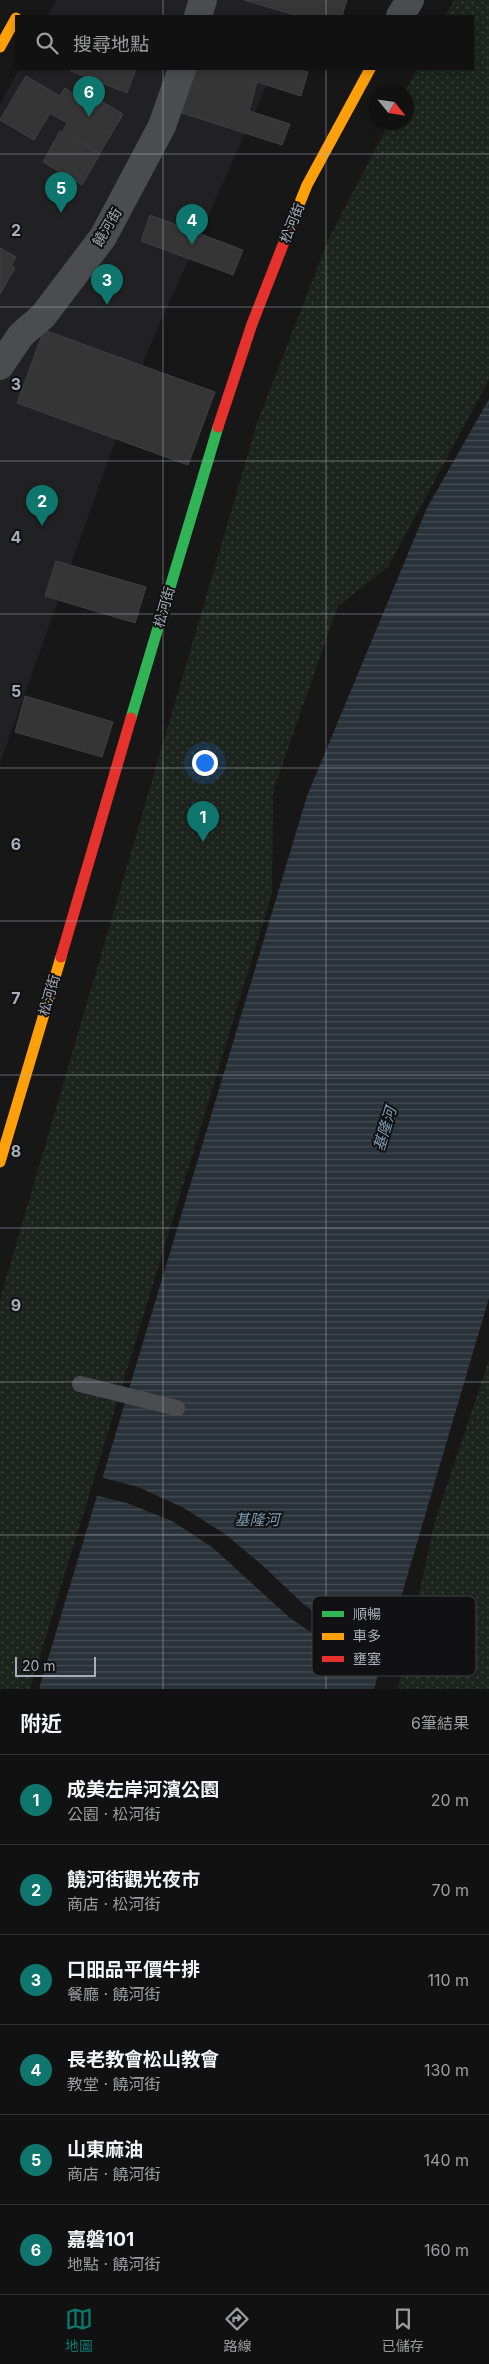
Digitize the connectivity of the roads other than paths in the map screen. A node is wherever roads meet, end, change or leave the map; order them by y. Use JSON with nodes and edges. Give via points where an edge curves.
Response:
{"nodes":[{"id":1,"x":203,"y":0,"type":"edge"},
{"id":2,"x":410,"y":0,"type":"edge"},
{"id":3,"x":198,"y":15,"type":"edge"},
{"id":4,"x":401,"y":15,"type":"edge"},
{"id":5,"x":15,"y":20,"type":"edge"},
{"id":6,"x":0,"y":47,"type":"edge"},
{"id":7,"x":182,"y":70,"type":"edge"},
{"id":8,"x":369,"y":70,"type":"edge"},
{"id":9,"x":0,"y":366,"type":"edge"},
{"id":10,"x":0,"y":1162,"type":"edge"},
{"id":11,"x":80,"y":1384,"type":"dead end"},
{"id":12,"x":177,"y":1408,"type":"dead end"}],
"edges":[{"from":1,"to":3,"type":"street"},
{"from":2,"to":4,"type":"street"},
{"from":5,"to":6,"type":"street"},
{"from":7,"to":9,"type":"street","name":"饒河街","via":[[162,126],[103,237],[42,316],[21,335]]},
{"from":8,"to":10,"type":"street","name":"松河街","via":[[307,185],[229,389]]},
{"from":11,"to":12,"type":"lane"}]}
